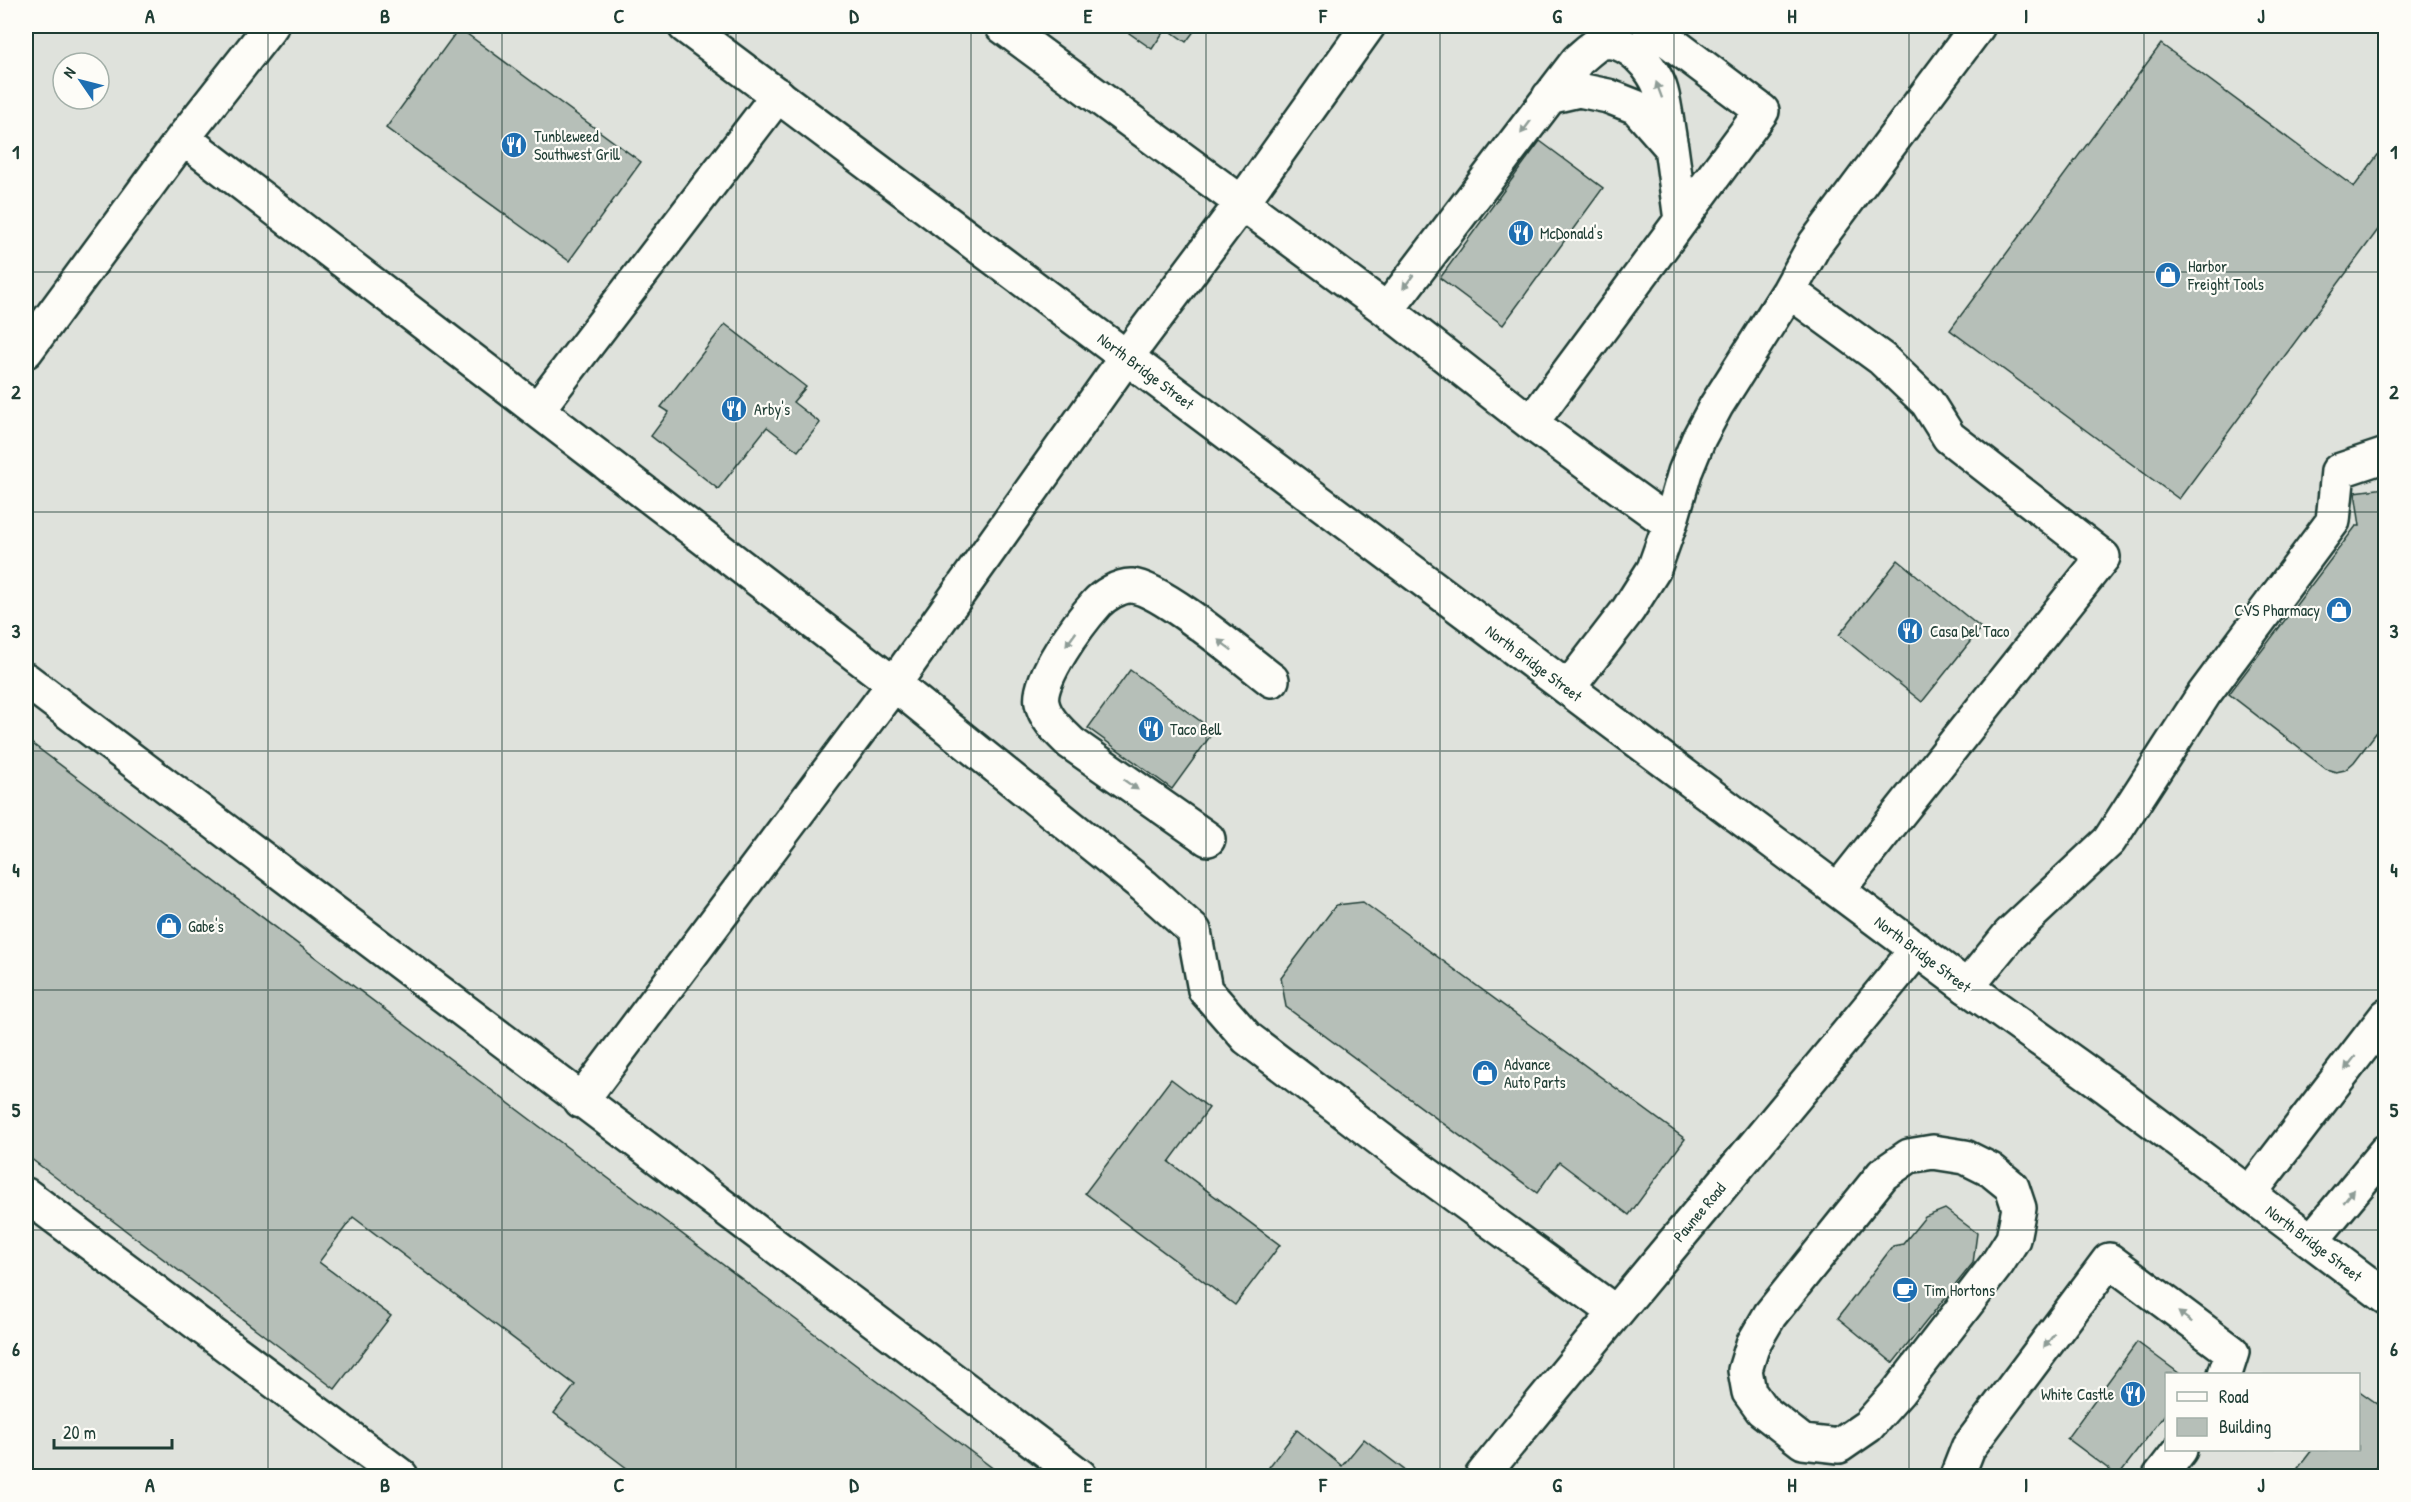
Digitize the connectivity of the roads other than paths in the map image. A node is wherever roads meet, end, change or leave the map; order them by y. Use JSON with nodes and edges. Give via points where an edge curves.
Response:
{"nodes":[{"id":1,"x":271,"y":26,"type":"edge"},
{"id":2,"x":686,"y":26,"type":"edge"},
{"id":3,"x":1002,"y":26,"type":"edge"},
{"id":4,"x":1368,"y":26,"type":"edge"},
{"id":5,"x":1649,"y":26,"type":"edge"},
{"id":6,"x":1978,"y":26,"type":"edge"},
{"id":7,"x":778,"y":95,"type":"junction"},
{"id":8,"x":1549,"y":97,"type":"junction"},
{"id":9,"x":183,"y":138,"type":"junction"},
{"id":10,"x":1671,"y":147,"type":"junction"},
{"id":11,"x":1241,"y":204,"type":"junction"},
{"id":12,"x":1681,"y":220,"type":"junction"},
{"id":13,"x":1790,"y":291,"type":"junction"},
{"id":14,"x":1387,"y":310,"type":"junction"},
{"id":15,"x":26,"y":349,"type":"edge"},
{"id":16,"x":1127,"y":357,"type":"junction"},
{"id":17,"x":537,"y":410,"type":"junction"},
{"id":18,"x":1531,"y":423,"type":"junction"},
{"id":19,"x":2385,"y":455,"type":"edge"},
{"id":20,"x":1670,"y":524,"type":"junction"},
{"id":21,"x":26,"y":680,"type":"edge"},
{"id":22,"x":1272,"y":680,"type":"dead end"},
{"id":23,"x":894,"y":684,"type":"junction"},
{"id":24,"x":1568,"y":688,"type":"junction"},
{"id":25,"x":1208,"y":838,"type":"dead end"},
{"id":26,"x":1838,"y":890,"type":"junction"},
{"id":27,"x":1917,"y":949,"type":"junction"},
{"id":28,"x":1967,"y":987,"type":"junction"},
{"id":29,"x":2385,"y":1017,"type":"edge"},
{"id":30,"x":581,"y":1101,"type":"junction"},
{"id":31,"x":2385,"y":1151,"type":"edge"},
{"id":32,"x":2012,"y":1187,"type":"joint"},
{"id":33,"x":2249,"y":1194,"type":"junction"},
{"id":34,"x":26,"y":1195,"type":"edge"},
{"id":35,"x":2312,"y":1240,"type":"junction"},
{"id":36,"x":2385,"y":1297,"type":"edge"},
{"id":37,"x":1615,"y":1312,"type":"junction"},
{"id":38,"x":2225,"y":1373,"type":"edge"},
{"id":39,"x":2179,"y":1451,"type":"edge"},
{"id":40,"x":401,"y":1476,"type":"edge"},
{"id":41,"x":1080,"y":1476,"type":"edge"},
{"id":42,"x":1482,"y":1476,"type":"edge"},
{"id":43,"x":1957,"y":1476,"type":"edge"},
{"id":44,"x":2160,"y":1476,"type":"edge"}],
"edges":[{"from":1,"to":9,"type":"main road"},
{"from":2,"to":7,"type":"main road","name":"North Bridge Street"},
{"from":3,"to":11,"type":"main road"},
{"from":4,"to":11,"type":"main road"},
{"from":5,"to":12,"type":"main road","via":[[1762,111]]},
{"from":6,"to":13,"type":"main road","via":[[1815,243]]},
{"from":7,"to":16,"type":"main road","name":"North Bridge Street"},
{"from":7,"to":17,"type":"main road"},
{"from":8,"to":10,"type":"main road","via":[[1579,90],[1636,106]]},
{"from":10,"to":8,"type":"main road","one_way":true,"via":[[1660,89],[1644,62],[1615,42],[1599,44],[1578,60]]},
{"from":8,"to":14,"type":"main road","one_way":true},
{"from":9,"to":15,"type":"main road"},
{"from":9,"to":17,"type":"main road"},
{"from":10,"to":12,"type":"main road"},
{"from":11,"to":14,"type":"main road"},
{"from":11,"to":16,"type":"main road"},
{"from":12,"to":18,"type":"main road"},
{"from":13,"to":20,"type":"main road","via":[[1699,438],[1684,472]]},
{"from":13,"to":26,"type":"main road","via":[[1882,359],[1927,402],[1949,437],[2103,557]]},
{"from":14,"to":18,"type":"main road"},
{"from":16,"to":23,"type":"main road"},
{"from":16,"to":24,"type":"main road","name":"North Bridge Street"},
{"from":17,"to":23,"type":"main road"},
{"from":18,"to":20,"type":"main road"},
{"from":19,"to":28,"type":"main road","via":[[2338,471],[2334,521],[2204,694],[2109,841],[2010,934]]},
{"from":20,"to":24,"type":"main road","via":[[1654,569]]},
{"from":21,"to":30,"type":"main road"},
{"from":22,"to":25,"type":"main road","one_way":true,"via":[[1169,603],[1147,590],[1130,586],[1096,603],[1052,664],[1042,702],[1053,723],[1071,743]]},
{"from":23,"to":30,"type":"main road"},
{"from":23,"to":37,"type":"main road","via":[[1194,931],[1205,990],[1246,1038]]},
{"from":24,"to":26,"type":"main road","name":"North Bridge Street"},
{"from":26,"to":27,"type":"main road","name":"North Bridge Street"},
{"from":27,"to":28,"type":"main road","name":"North Bridge Street"},
{"from":27,"to":37,"type":"main road","name":"Pawnee Road"},
{"from":28,"to":33,"type":"main road","name":"North Bridge Street"},
{"from":29,"to":33,"type":"main road","one_way":true},
{"from":30,"to":41,"type":"main road"},
{"from":35,"to":31,"type":"main road","one_way":true},
{"from":32,"to":32,"type":"main road","via":[[1965,1157],[1933,1152],[1909,1156],[1883,1173],[1770,1315],[1753,1344],[1745,1370],[1749,1392],[1762,1410],[1803,1442],[1839,1446],[1868,1426],[1998,1264],[2013,1239],[2019,1208]]},
{"from":33,"to":35,"type":"main road","name":"North Bridge Street"},
{"from":34,"to":40,"type":"main road"},
{"from":35,"to":36,"type":"main road","name":"North Bridge Street"},
{"from":37,"to":42,"type":"main road","name":"Pawnee Road"},
{"from":38,"to":43,"type":"main road","one_way":true,"via":[[2232,1352],[2109,1260],[1968,1448]]},
{"from":39,"to":44,"type":"main road"}]}
